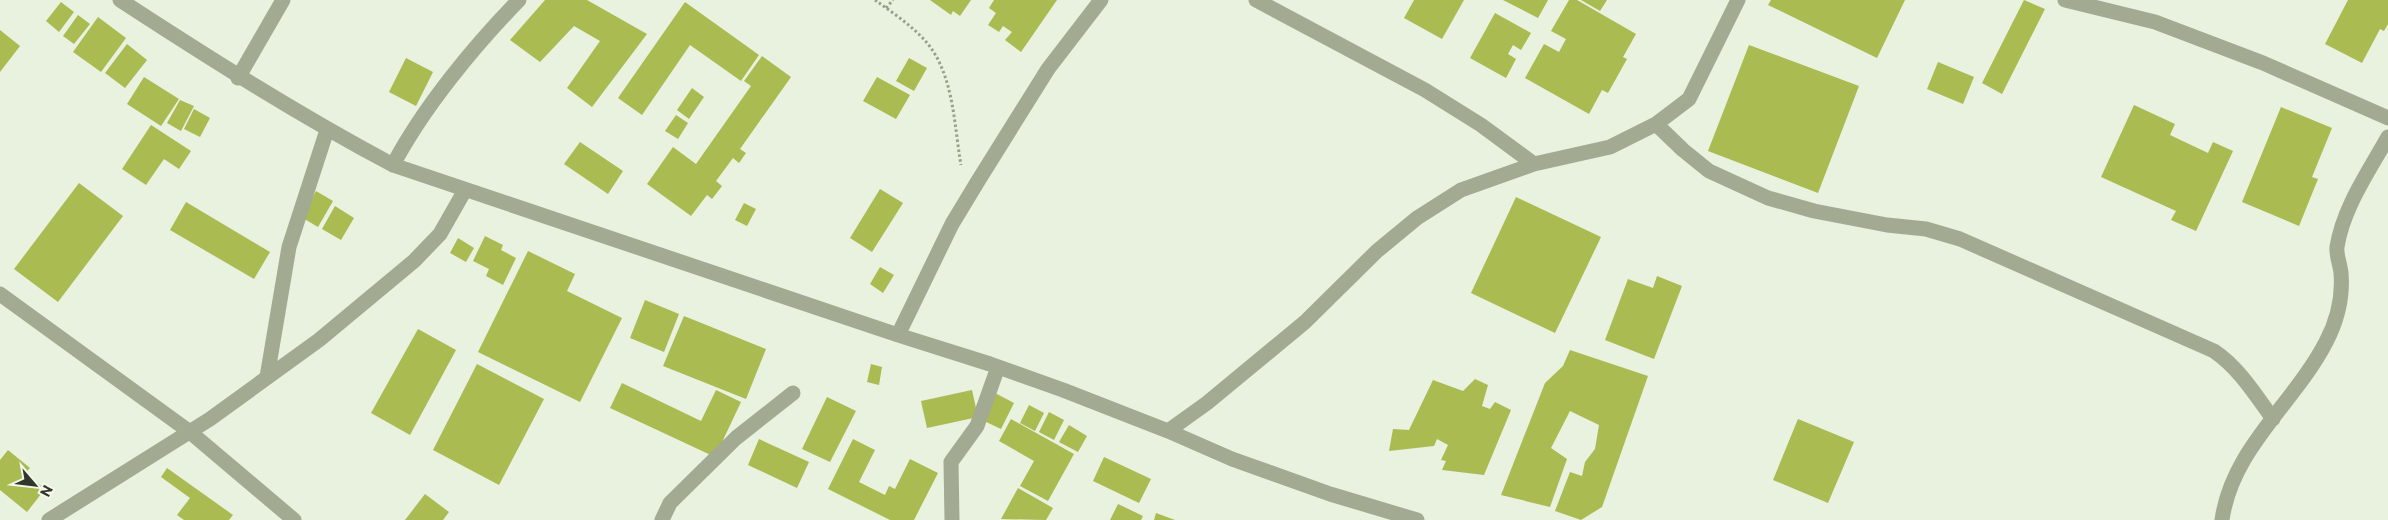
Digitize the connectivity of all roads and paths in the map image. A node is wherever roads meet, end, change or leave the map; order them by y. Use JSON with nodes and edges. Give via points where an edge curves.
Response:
{"nodes":[{"id":1,"x":120,"y":0,"type":"edge"},
{"id":2,"x":283,"y":0,"type":"edge"},
{"id":3,"x":520,"y":0,"type":"edge"},
{"id":4,"x":875,"y":0,"type":"edge"},
{"id":5,"x":893,"y":0,"type":"edge"},
{"id":6,"x":1101,"y":0,"type":"edge"},
{"id":7,"x":1256,"y":0,"type":"edge"},
{"id":8,"x":1738,"y":0,"type":"edge"},
{"id":9,"x":2065,"y":0,"type":"edge"},
{"id":10,"x":886,"y":8,"type":"junction"},
{"id":11,"x":238,"y":78,"type":"junction"},
{"id":12,"x":2388,"y":118,"type":"edge"},
{"id":13,"x":1656,"y":124,"type":"junction"},
{"id":14,"x":327,"y":130,"type":"junction"},
{"id":15,"x":2388,"y":138,"type":"edge"},
{"id":16,"x":1534,"y":164,"type":"junction"},
{"id":17,"x":393,"y":166,"type":"junction"},
{"id":18,"x":465,"y":190,"type":"junction"},
{"id":19,"x":967,"y":200,"type":"junction"},
{"id":20,"x":0,"y":294,"type":"edge"},
{"id":21,"x":898,"y":336,"type":"junction"},
{"id":22,"x":998,"y":367,"type":"junction"},
{"id":23,"x":267,"y":377,"type":"junction"},
{"id":24,"x":792,"y":393,"type":"dead end"},
{"id":25,"x":2273,"y":419,"type":"junction"},
{"id":26,"x":1168,"y":431,"type":"junction"},
{"id":27,"x":190,"y":432,"type":"junction"},
{"id":28,"x":49,"y":520,"type":"edge"},
{"id":29,"x":294,"y":520,"type":"edge"},
{"id":30,"x":662,"y":520,"type":"edge"},
{"id":31,"x":952,"y":520,"type":"edge"},
{"id":32,"x":1417,"y":520,"type":"edge"},
{"id":33,"x":2222,"y":520,"type":"edge"}],
"edges":[{"from":1,"to":11,"type":"street"},
{"from":2,"to":11,"type":"street"},
{"from":3,"to":17,"type":"street","via":[[491,29],[410,132]]},
{"from":4,"to":10,"type":"path"},
{"from":5,"to":10,"type":"path"},
{"from":6,"to":19,"type":"street","via":[[1048,69]]},
{"from":7,"to":16,"type":"street","via":[[1424,90],[1481,125]]},
{"from":8,"to":13,"type":"street","via":[[1689,99]]},
{"from":9,"to":12,"type":"street","via":[[2155,22]]},
{"from":10,"to":19,"type":"path","via":[[927,43],[944,73],[950,92]]},
{"from":11,"to":14,"type":"street"},
{"from":13,"to":16,"type":"street","via":[[1610,148]]},
{"from":13,"to":25,"type":"street","via":[[1709,170],[1768,198],[1814,211],[1926,229],[1960,239],[2214,351],[2228,360]]},
{"from":14,"to":17,"type":"street"},
{"from":14,"to":23,"type":"street","via":[[289,247]]},
{"from":15,"to":25,"type":"street","via":[[2343,223],[2336,248],[2341,273],[2340,300],[2334,324],[2311,368]]},
{"from":16,"to":26,"type":"street","via":[[1461,190],[1417,218],[1305,322]]},
{"from":17,"to":18,"type":"street"},
{"from":18,"to":21,"type":"street"},
{"from":18,"to":23,"type":"street","via":[[440,234],[414,261],[319,340]]},
{"from":19,"to":21,"type":"street","via":[[952,224]]},
{"from":20,"to":27,"type":"street"},
{"from":21,"to":22,"type":"street"},
{"from":22,"to":26,"type":"street"},
{"from":22,"to":31,"type":"street","via":[[977,426],[951,462]]},
{"from":23,"to":27,"type":"street"},
{"from":24,"to":30,"type":"street","via":[[736,438],[670,502]]},
{"from":25,"to":33,"type":"street","via":[[2241,464],[2227,496]]},
{"from":26,"to":32,"type":"street","via":[[1232,459],[1321,491]]},
{"from":27,"to":28,"type":"street"},
{"from":27,"to":29,"type":"street"}]}
